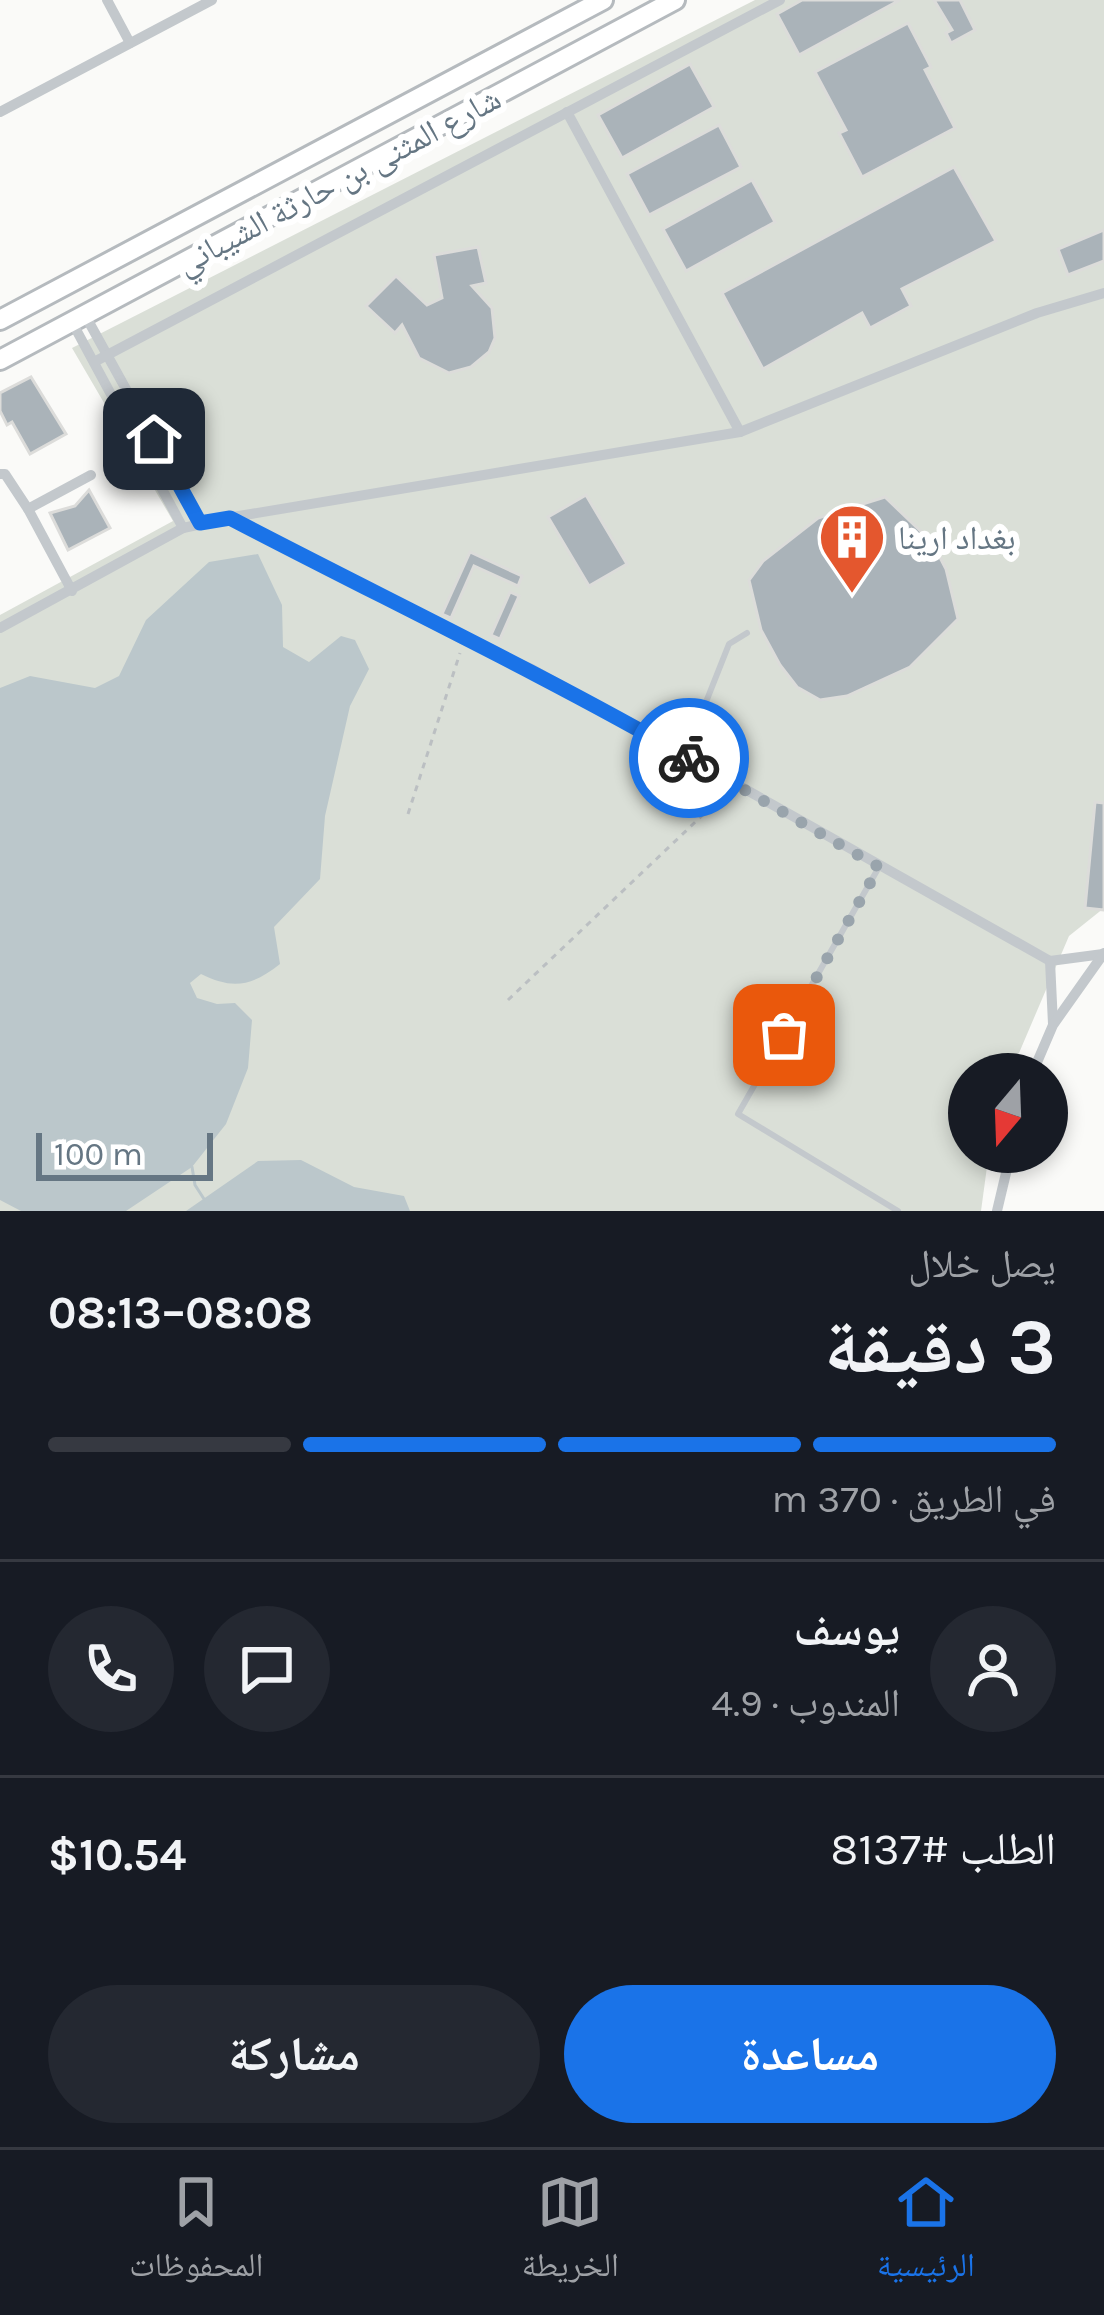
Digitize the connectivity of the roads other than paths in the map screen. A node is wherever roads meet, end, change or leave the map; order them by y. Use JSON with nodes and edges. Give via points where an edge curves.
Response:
{"nodes":[{"id":1,"x":107,"y":0,"type":"edge"},
{"id":2,"x":212,"y":0,"type":"edge"},
{"id":3,"x":602,"y":0,"type":"edge"},
{"id":4,"x":675,"y":0,"type":"edge"},
{"id":5,"x":781,"y":0,"type":"edge"},
{"id":6,"x":130,"y":43,"type":"junction"},
{"id":7,"x":0,"y":112,"type":"edge"},
{"id":8,"x":567,"y":112,"type":"junction"},
{"id":9,"x":1104,"y":293,"type":"edge"},
{"id":10,"x":0,"y":316,"type":"edge"},
{"id":11,"x":78,"y":319,"type":"junction"},
{"id":12,"x":107,"y":355,"type":"junction"},
{"id":13,"x":94,"y":362,"type":"junction"},
{"id":14,"x":0,"y":364,"type":"edge"},
{"id":15,"x":740,"y":432,"type":"junction"},
{"id":16,"x":0,"y":474,"type":"edge"},
{"id":17,"x":91,"y":475,"type":"dead end"},
{"id":18,"x":28,"y":509,"type":"junction"},
{"id":19,"x":230,"y":518,"type":"junction"},
{"id":20,"x":200,"y":523,"type":"junction"},
{"id":21,"x":183,"y":528,"type":"junction"},
{"id":22,"x":72,"y":591,"type":"junction"},
{"id":23,"x":0,"y":628,"type":"edge"},
{"id":24,"x":747,"y":633,"type":"dead end"},
{"id":25,"x":685,"y":755,"type":"junction"},
{"id":26,"x":879,"y":867,"type":"junction"},
{"id":27,"x":1104,"y":953,"type":"edge"},
{"id":28,"x":1051,"y":961,"type":"junction"},
{"id":29,"x":1053,"y":1025,"type":"junction"},
{"id":30,"x":1041,"y":1053,"type":"edge"},
{"id":31,"x":1006,"y":1173,"type":"edge"},
{"id":32,"x":898,"y":1211,"type":"edge"},
{"id":33,"x":997,"y":1211,"type":"edge"}],
"edges":[{"from":1,"to":6,"type":"street"},
{"from":2,"to":6,"type":"street"},
{"from":3,"to":10,"type":"main road","name":"شارع المثنى بن حارثة الشيباني"},
{"from":4,"to":11,"type":"main road","name":"شارع المثنى بن حارثة الشيباني"},
{"from":5,"to":8,"type":"street"},
{"from":6,"to":7,"type":"street"},
{"from":8,"to":12,"type":"street"},
{"from":8,"to":15,"type":"street"},
{"from":9,"to":15,"type":"street"},
{"from":11,"to":12,"type":"street"},
{"from":11,"to":13,"type":"street"},
{"from":11,"to":14,"type":"main road","name":"شارع المثنى بن حارثة الشيباني"},
{"from":12,"to":13,"type":"street"},
{"from":12,"to":20,"type":"street"},
{"from":13,"to":21,"type":"street"},
{"from":15,"to":19,"type":"street"},
{"from":16,"to":18,"type":"street"},
{"from":17,"to":18,"type":"street"},
{"from":18,"to":22,"type":"street"},
{"from":19,"to":20,"type":"street"},
{"from":19,"to":25,"type":"street"},
{"from":20,"to":21,"type":"street"},
{"from":21,"to":22,"type":"street"},
{"from":22,"to":23,"type":"street"},
{"from":24,"to":25,"type":"lane","via":[[729,644]]},
{"from":25,"to":26,"type":"street"},
{"from":26,"to":28,"type":"street"},
{"from":26,"to":32,"type":"lane","via":[[738,1114]]},
{"from":27,"to":28,"type":"street"},
{"from":27,"to":29,"type":"street"},
{"from":28,"to":29,"type":"street"},
{"from":29,"to":30,"type":"street"},
{"from":31,"to":33,"type":"street"}]}
